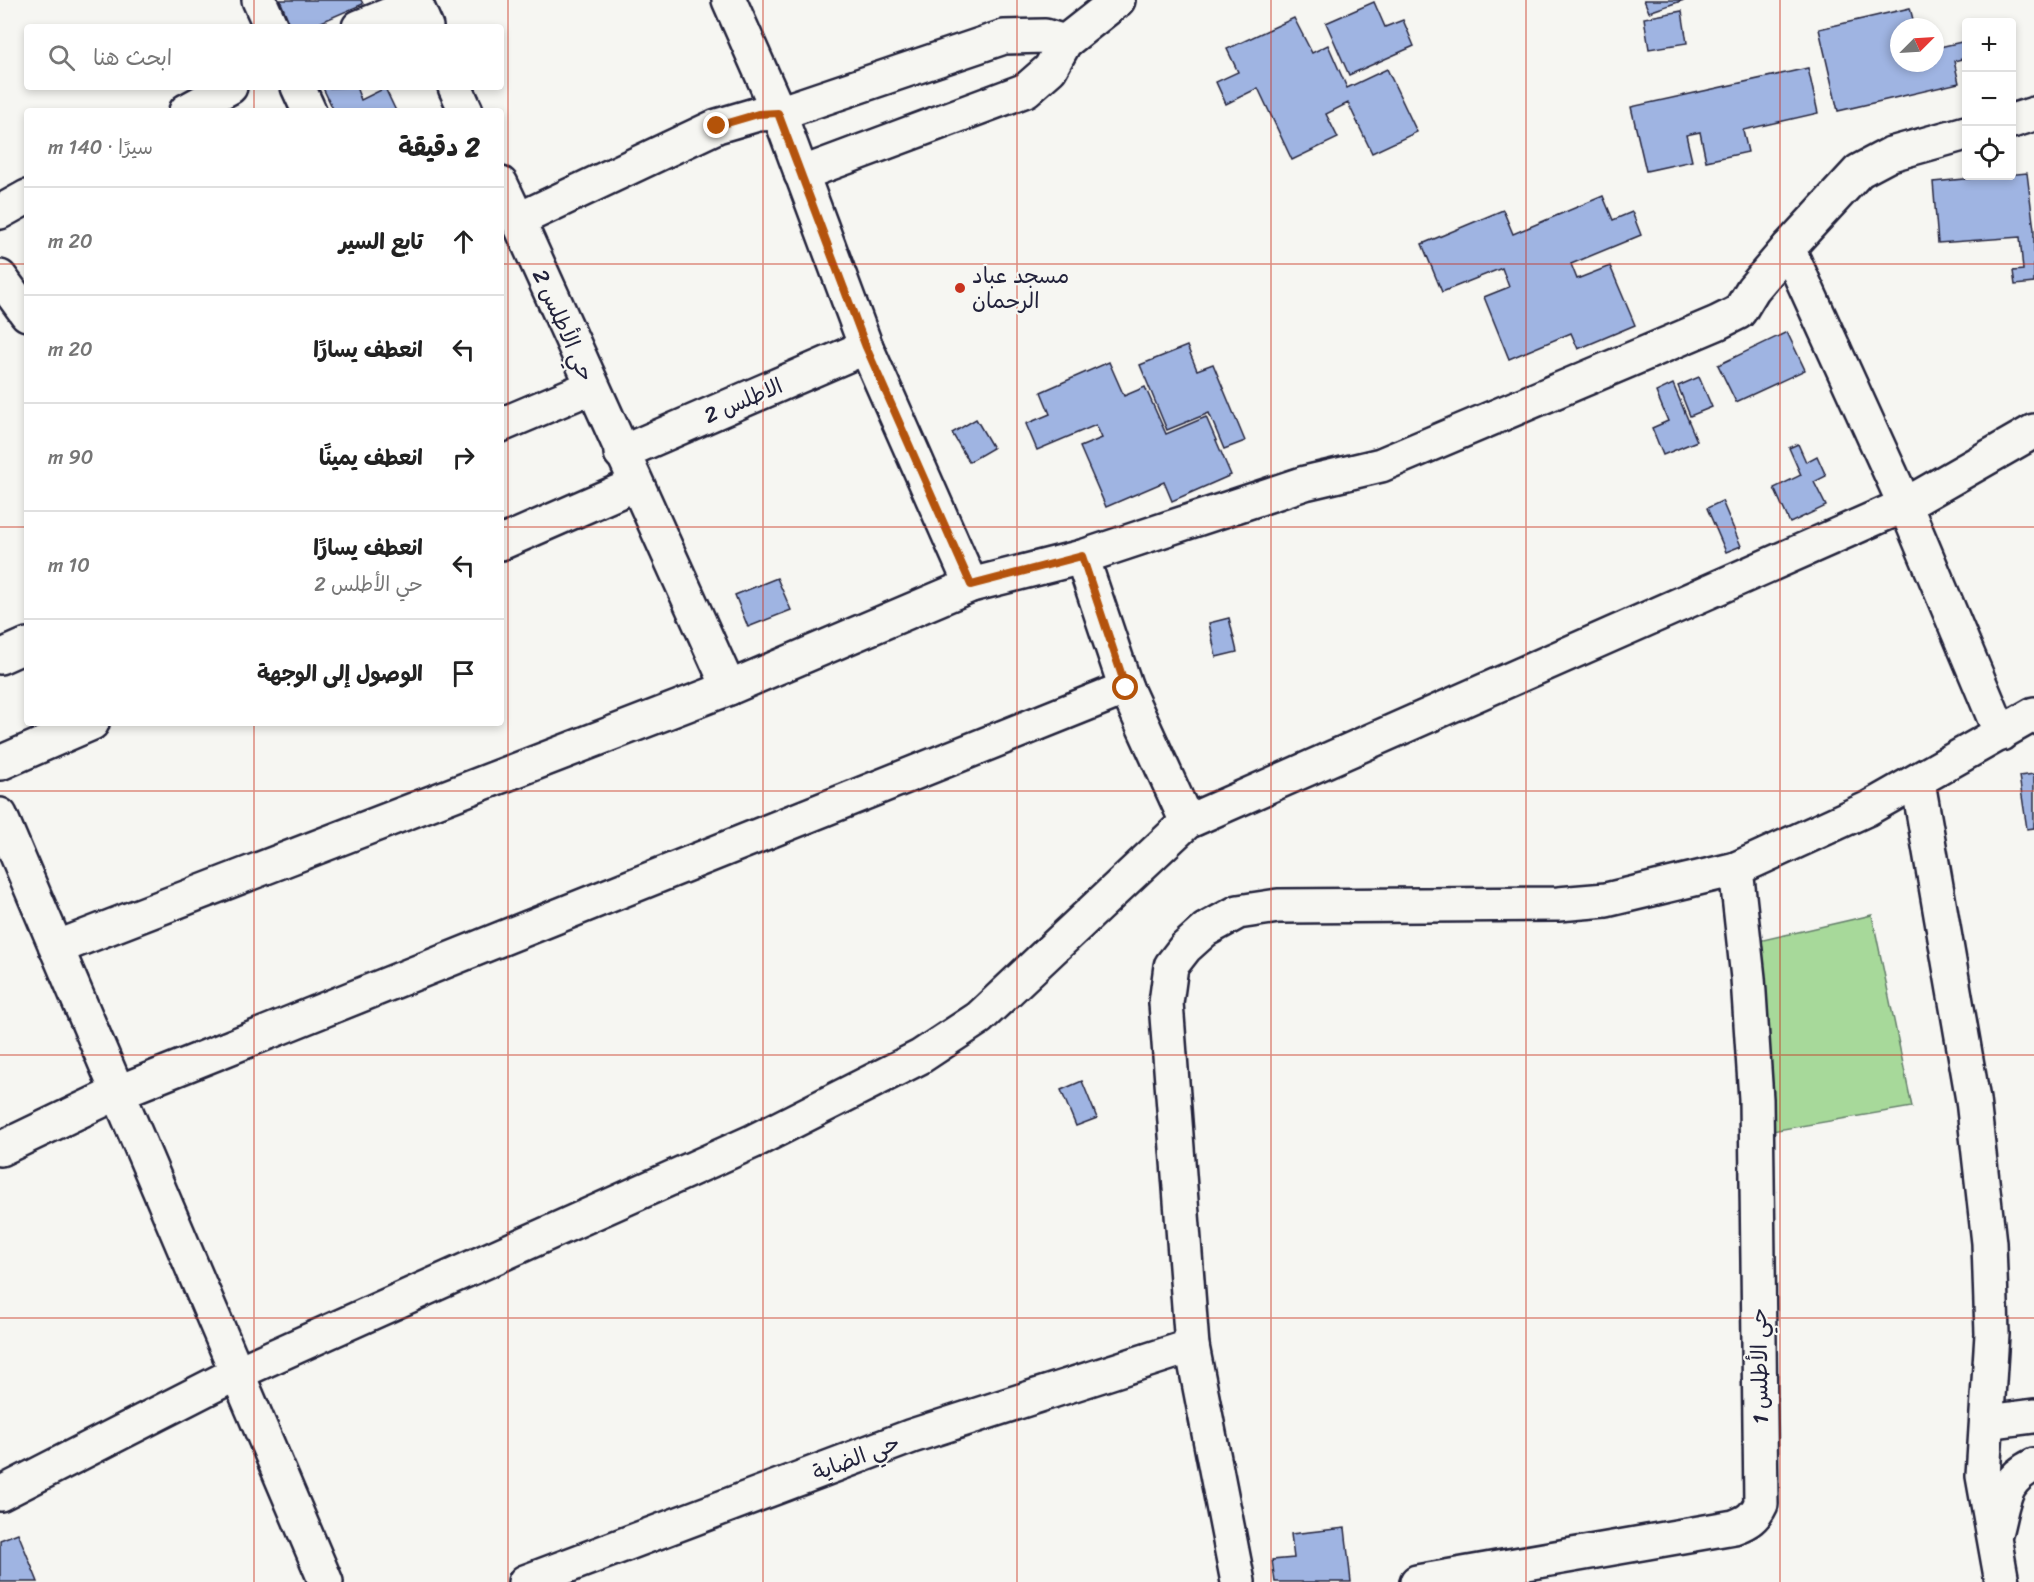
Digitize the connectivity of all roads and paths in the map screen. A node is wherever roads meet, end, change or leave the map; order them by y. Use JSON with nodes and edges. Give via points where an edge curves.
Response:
{"nodes":[{"id":1,"x":259,"y":0,"type":"edge"},
{"id":2,"x":729,"y":0,"type":"edge"},
{"id":3,"x":1118,"y":0,"type":"edge"},
{"id":4,"x":418,"y":10,"type":"edge"},
{"id":5,"x":1073,"y":22,"type":"edge"},
{"id":6,"x":270,"y":24,"type":"edge"},
{"id":7,"x":370,"y":24,"type":"edge"},
{"id":8,"x":224,"y":90,"type":"edge"},
{"id":9,"x":299,"y":90,"type":"edge"},
{"id":10,"x":456,"y":90,"type":"edge"},
{"id":11,"x":192,"y":108,"type":"edge"},
{"id":12,"x":308,"y":108,"type":"edge"},
{"id":13,"x":465,"y":108,"type":"edge"},
{"id":14,"x":778,"y":113,"type":"junction"},
{"id":15,"x":2034,"y":114,"type":"edge"},
{"id":16,"x":2016,"y":120,"type":"edge"},
{"id":17,"x":1962,"y":134,"type":"edge"},
{"id":18,"x":801,"y":174,"type":"junction"},
{"id":19,"x":504,"y":190,"type":"edge"},
{"id":20,"x":24,"y":199,"type":"edge"},
{"id":21,"x":0,"y":212,"type":"edge"},
{"id":22,"x":518,"y":220,"type":"junction"},
{"id":23,"x":1788,"y":248,"type":"junction"},
{"id":24,"x":0,"y":278,"type":"edge"},
{"id":25,"x":24,"y":310,"type":"edge"},
{"id":26,"x":866,"y":347,"type":"junction"},
{"id":27,"x":591,"y":387,"type":"junction"},
{"id":28,"x":504,"y":424,"type":"edge"},
{"id":29,"x":2034,"y":431,"type":"edge"},
{"id":30,"x":621,"y":453,"type":"junction"},
{"id":31,"x":636,"y":484,"type":"junction"},
{"id":32,"x":1905,"y":505,"type":"junction"},
{"id":33,"x":504,"y":542,"type":"edge"},
{"id":34,"x":1082,"y":556,"type":"junction"},
{"id":35,"x":971,"y":585,"type":"junction"},
{"id":36,"x":24,"y":646,"type":"edge"},
{"id":37,"x":0,"y":657,"type":"edge"},
{"id":38,"x":729,"y":688,"type":"junction"},
{"id":39,"x":1126,"y":688,"type":"junction"},
{"id":40,"x":2034,"y":714,"type":"edge"},
{"id":41,"x":85,"y":726,"type":"edge"},
{"id":42,"x":2001,"y":734,"type":"junction"},
{"id":43,"x":0,"y":763,"type":"edge"},
{"id":44,"x":1918,"y":782,"type":"junction"},
{"id":45,"x":0,"y":815,"type":"edge"},
{"id":46,"x":1187,"y":822,"type":"junction"},
{"id":47,"x":1736,"y":869,"type":"junction"},
{"id":48,"x":56,"y":948,"type":"junction"},
{"id":49,"x":119,"y":1092,"type":"junction"},
{"id":50,"x":0,"y":1149,"type":"edge"},
{"id":51,"x":1192,"y":1346,"type":"junction"},
{"id":52,"x":239,"y":1372,"type":"junction"},
{"id":53,"x":2034,"y":1416,"type":"edge"},
{"id":54,"x":1988,"y":1422,"type":"junction"},
{"id":55,"x":2034,"y":1465,"type":"edge"},
{"id":56,"x":0,"y":1494,"type":"edge"},
{"id":57,"x":1993,"y":1540,"type":"junction"},
{"id":58,"x":326,"y":1582,"type":"edge"},
{"id":59,"x":525,"y":1582,"type":"edge"},
{"id":60,"x":1238,"y":1582,"type":"edge"},
{"id":61,"x":1417,"y":1582,"type":"edge"},
{"id":62,"x":2002,"y":1582,"type":"edge"}],
"edges":[{"from":1,"to":6,"type":"street"},
{"from":2,"to":14,"type":"street"},
{"from":3,"to":5,"type":"street"},
{"from":4,"to":7,"type":"street"},
{"from":5,"to":14,"type":"street","via":[[1046,36],[1004,37]]},
{"from":5,"to":18,"type":"street","via":[[1050,69],[1026,90]]},
{"from":8,"to":11,"type":"street"},
{"from":9,"to":12,"type":"street"},
{"from":10,"to":13,"type":"street"},
{"from":14,"to":18,"type":"street"},
{"from":14,"to":22,"type":"street","via":[[758,114],[717,126]]},
{"from":15,"to":16,"type":"street"},
{"from":17,"to":23,"type":"street","via":[[1891,154],[1859,171]]},
{"from":18,"to":26,"type":"street"},
{"from":19,"to":22,"type":"street","name":"حي الأطلس 2"},
{"from":20,"to":21,"type":"street"},
{"from":22,"to":27,"type":"street","name":"حي الأطلس 2"},
{"from":23,"to":32,"type":"street"},
{"from":23,"to":34,"type":"street","via":[[1739,312],[1717,323],[1381,465],[1305,483]]},
{"from":24,"to":25,"type":"street"},
{"from":26,"to":30,"type":"street","name":"الاطلس 2"},
{"from":26,"to":35,"type":"street"},
{"from":27,"to":28,"type":"street"},
{"from":27,"to":30,"type":"street","name":"حي الأطلس 2"},
{"from":29,"to":32,"type":"street"},
{"from":30,"to":31,"type":"street","name":"حي الأطلس 2"},
{"from":31,"to":33,"type":"street"},
{"from":31,"to":38,"type":"street","name":"حي الأطلس 2"},
{"from":32,"to":42,"type":"street"},
{"from":32,"to":46,"type":"street"},
{"from":34,"to":35,"type":"street"},
{"from":34,"to":39,"type":"street"},
{"from":35,"to":38,"type":"street"},
{"from":36,"to":37,"type":"street"},
{"from":38,"to":48,"type":"street"},
{"from":39,"to":46,"type":"street"},
{"from":39,"to":49,"type":"street"},
{"from":40,"to":42,"type":"street"},
{"from":41,"to":43,"type":"street"},
{"from":42,"to":44,"type":"street"},
{"from":44,"to":47,"type":"street"},
{"from":44,"to":54,"type":"street","via":[[1973,1100],[1989,1243],[1992,1334]]},
{"from":45,"to":48,"type":"street"},
{"from":46,"to":52,"type":"street","via":[[979,1018],[920,1057],[753,1141]]},
{"from":47,"to":51,"type":"street","via":[[1606,900],[1558,904],[1278,906],[1238,912],[1205,930],[1172,966],[1166,1003]]},
{"from":47,"to":61,"type":"street","name":"حي الأطلس 1","via":[[1756,1099],[1761,1504],[1756,1515],[1734,1527]]},
{"from":48,"to":49,"type":"street"},
{"from":49,"to":50,"type":"street"},
{"from":49,"to":52,"type":"street"},
{"from":51,"to":59,"type":"street","name":"حي الضاية","via":[[912,1436]]},
{"from":51,"to":60,"type":"street"},
{"from":52,"to":56,"type":"street"},
{"from":52,"to":58,"type":"street"},
{"from":53,"to":54,"type":"street"},
{"from":54,"to":57,"type":"street","via":[[1983,1476]]},
{"from":55,"to":57,"type":"street","via":[[2007,1485]]},
{"from":57,"to":62,"type":"street"}]}
